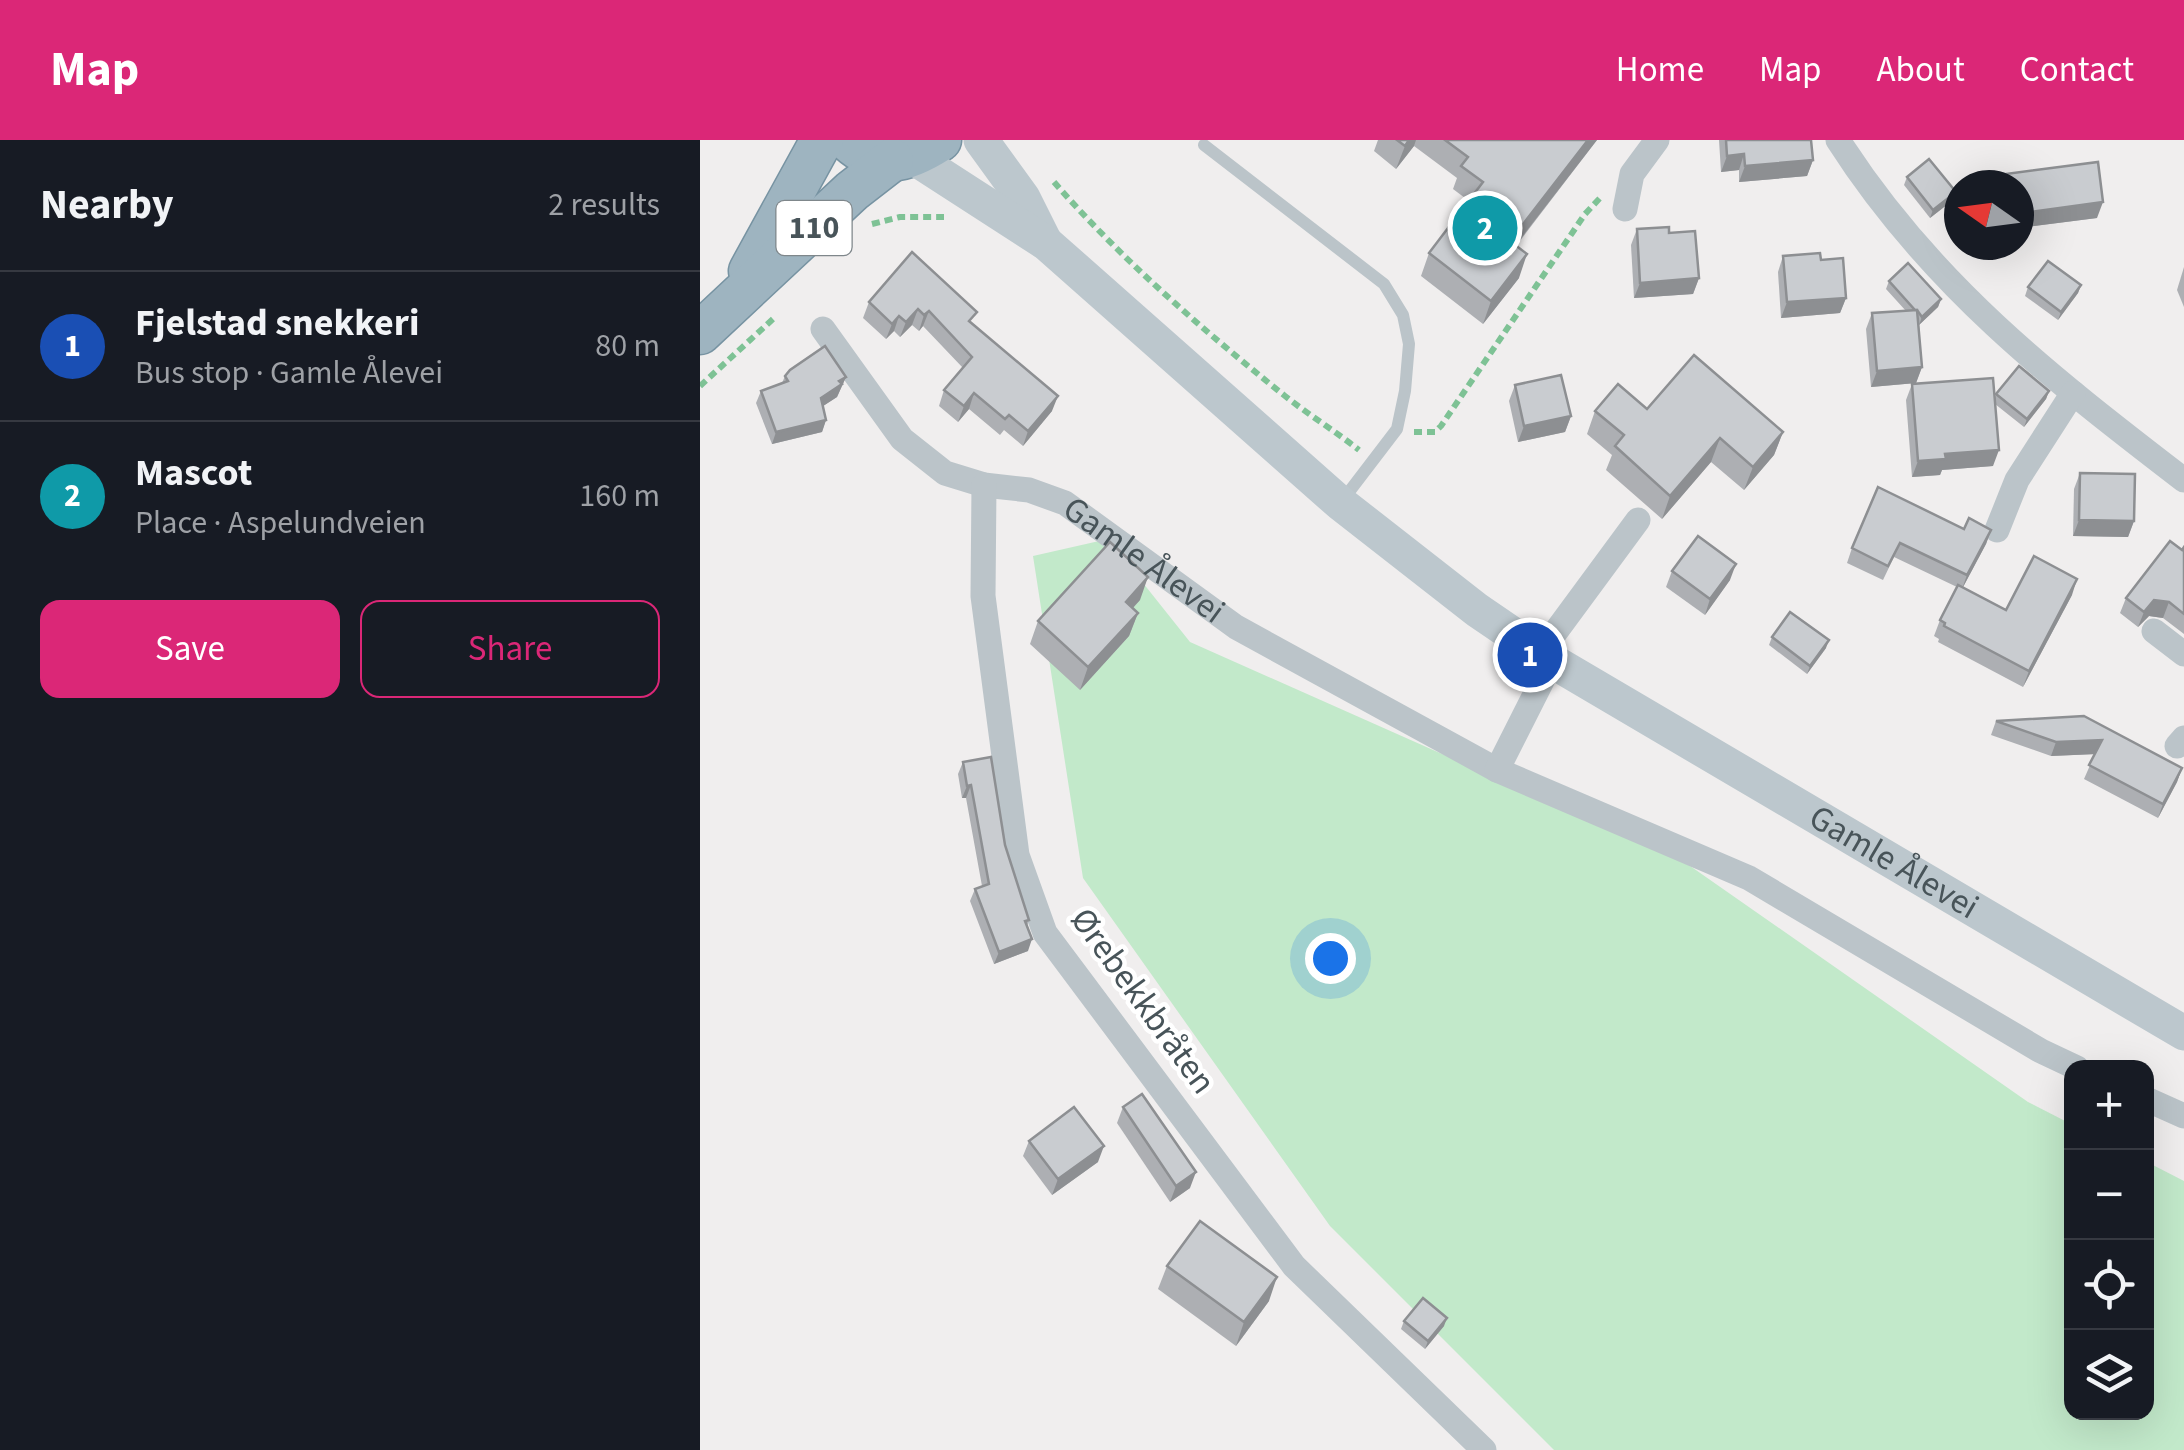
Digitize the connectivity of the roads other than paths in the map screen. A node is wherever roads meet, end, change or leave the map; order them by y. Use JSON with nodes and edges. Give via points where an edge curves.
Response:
{"nodes":[{"id":1,"x":822,"y":140,"type":"edge"},
{"id":2,"x":848,"y":140,"type":"edge"},
{"id":3,"x":980,"y":140,"type":"edge"},
{"id":4,"x":1657,"y":140,"type":"edge"},
{"id":5,"x":1838,"y":140,"type":"edge"},
{"id":6,"x":1204,"y":145,"type":"dead end"},
{"id":7,"x":915,"y":152,"type":"edge"},
{"id":8,"x":1625,"y":208,"type":"dead end"},
{"id":9,"x":1046,"y":243,"type":"junction"},
{"id":10,"x":736,"y":296,"type":"junction"},
{"id":11,"x":823,"y":329,"type":"dead end"},
{"id":12,"x":700,"y":334,"type":"edge"},
{"id":13,"x":2073,"y":393,"type":"junction"},
{"id":14,"x":2184,"y":480,"type":"edge"},
{"id":15,"x":984,"y":484,"type":"junction"},
{"id":16,"x":1340,"y":503,"type":"junction"},
{"id":17,"x":1638,"y":520,"type":"dead end"},
{"id":18,"x":1997,"y":530,"type":"dead end"},
{"id":19,"x":2154,"y":631,"type":"dead end"},
{"id":20,"x":2184,"y":654,"type":"edge"},
{"id":21,"x":1546,"y":657,"type":"junction"},
{"id":22,"x":1497,"y":770,"type":"junction"},
{"id":23,"x":2184,"y":1033,"type":"edge"},
{"id":24,"x":2064,"y":1062,"type":"edge"},
{"id":25,"x":2154,"y":1103,"type":"edge"},
{"id":26,"x":2184,"y":1116,"type":"edge"},
{"id":27,"x":1484,"y":1450,"type":"edge"}],
"edges":[{"from":1,"to":10,"type":"highway","number":"110"},
{"from":2,"to":7,"type":"highway","number":"110","via":[[871,156]]},
{"from":3,"to":9,"type":"main road","name":"Gamle Ålevei"},
{"from":4,"to":8,"type":"street","via":[[1632,174]]},
{"from":5,"to":13,"type":"street","via":[[1872,194],[1926,258],[1984,319]]},
{"from":6,"to":16,"type":"lane","via":[[1384,284],[1403,314],[1409,344],[1397,429]]},
{"from":7,"to":9,"type":"main road","name":"Gamle Ålevei"},
{"from":7,"to":10,"type":"highway","number":"110","via":[[852,192]]},
{"from":9,"to":16,"type":"main road","name":"Gamle Ålevei"},
{"from":10,"to":12,"type":"highway","number":"110"},
{"from":11,"to":15,"type":"street","name":"Gamle Ålevei","via":[[902,439],[944,473]]},
{"from":13,"to":14,"type":"street"},
{"from":13,"to":18,"type":"street","via":[[2017,480]]},
{"from":15,"to":22,"type":"street","name":"Gamle Ålevei","via":[[1065,502],[1236,628]]},
{"from":15,"to":27,"type":"street","name":"Ørebekkbråten","via":[[983,596],[1017,855],[1045,933],[1294,1266]]},
{"from":16,"to":21,"type":"main road","name":"Gamle Ålevei"},
{"from":17,"to":21,"type":"street"},
{"from":19,"to":20,"type":"street"},
{"from":21,"to":22,"type":"street"},
{"from":21,"to":23,"type":"main road","name":"Gamle Ålevei"},
{"from":22,"to":24,"type":"street","name":"Gamle Ålevei","via":[[1748,878]]},
{"from":25,"to":26,"type":"street"}]}
